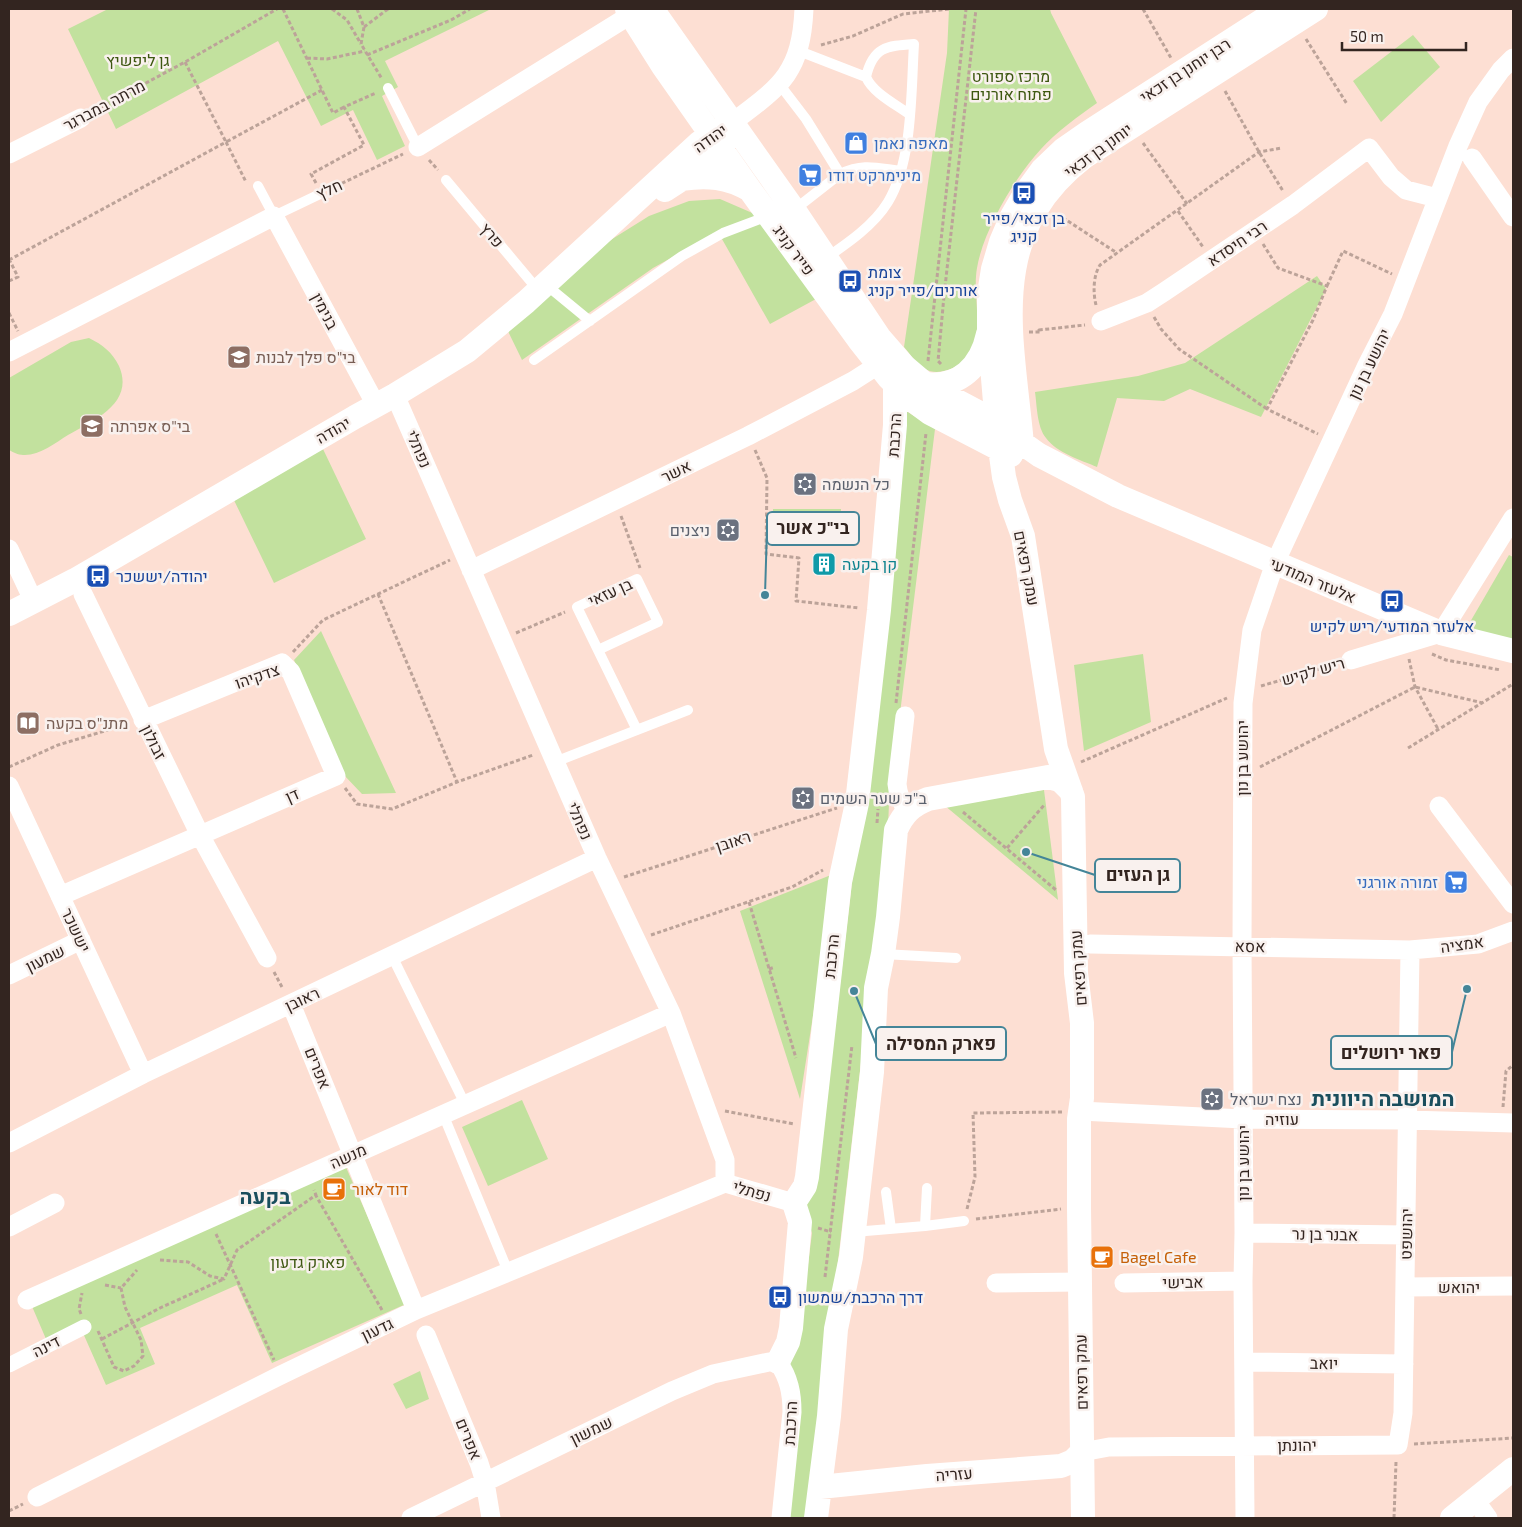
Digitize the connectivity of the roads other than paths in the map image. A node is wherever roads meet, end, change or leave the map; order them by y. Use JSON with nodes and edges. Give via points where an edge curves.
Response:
{"nodes":[{"id":1,"x":804,"y":9,"type":"edge"},
{"id":2,"x":1316,"y":9,"type":"edge"},
{"id":3,"x":637,"y":10,"type":"edge"},
{"id":4,"x":1288,"y":15,"type":"edge"},
{"id":5,"x":799,"y":51,"type":"junction"},
{"id":6,"x":1513,"y":58,"type":"edge"},
{"id":7,"x":866,"y":77,"type":"junction"},
{"id":8,"x":780,"y":85,"type":"junction"},
{"id":9,"x":388,"y":88,"type":"road end"},
{"id":10,"x":909,"y":114,"type":"junction"},
{"id":11,"x":81,"y":118,"type":"road end"},
{"id":12,"x":733,"y":122,"type":"junction"},
{"id":13,"x":716,"y":142,"type":"junction"},
{"id":14,"x":418,"y":147,"type":"joint"},
{"id":15,"x":9,"y":154,"type":"edge"},
{"id":16,"x":1472,"y":158,"type":"dead end"},
{"id":17,"x":901,"y":172,"type":"junction"},
{"id":18,"x":840,"y":174,"type":"junction"},
{"id":19,"x":446,"y":180,"type":"road end"},
{"id":20,"x":682,"y":180,"type":"junction"},
{"id":21,"x":253,"y":186,"type":"road end"},
{"id":22,"x":750,"y":190,"type":"junction"},
{"id":23,"x":320,"y":194,"type":"road end"},
{"id":24,"x":1437,"y":198,"type":"junction"},
{"id":25,"x":630,"y":207,"type":"junction"},
{"id":26,"x":794,"y":210,"type":"junction"},
{"id":27,"x":274,"y":216,"type":"junction"},
{"id":28,"x":769,"y":216,"type":"junction"},
{"id":29,"x":1513,"y":217,"type":"edge"},
{"id":30,"x":826,"y":258,"type":"junction"},
{"id":31,"x":542,"y":287,"type":"junction"},
{"id":32,"x":590,"y":321,"type":"junction"},
{"id":33,"x":1101,"y":321,"type":"road end"},
{"id":34,"x":1000,"y":331,"type":"junction"},
{"id":35,"x":9,"y":352,"type":"edge"},
{"id":36,"x":534,"y":360,"type":"dead end"},
{"id":37,"x":878,"y":365,"type":"junction"},
{"id":38,"x":895,"y":384,"type":"junction"},
{"id":39,"x":925,"y":384,"type":"junction"},
{"id":40,"x":385,"y":400,"type":"junction"},
{"id":41,"x":997,"y":426,"type":"junction"},
{"id":42,"x":1012,"y":447,"type":"junction"},
{"id":43,"x":1513,"y":518,"type":"edge"},
{"id":44,"x":9,"y":549,"type":"edge"},
{"id":45,"x":1275,"y":564,"type":"junction"},
{"id":46,"x":471,"y":570,"type":"junction"},
{"id":47,"x":83,"y":594,"type":"dead end"},
{"id":48,"x":33,"y":600,"type":"junction"},
{"id":49,"x":9,"y":614,"type":"edge"},
{"id":50,"x":1441,"y":634,"type":"junction"},
{"id":51,"x":598,"y":650,"type":"junction"},
{"id":52,"x":1351,"y":660,"type":"road end"},
{"id":53,"x":1508,"y":661,"type":"edge"},
{"id":54,"x":688,"y":710,"type":"dead end"},
{"id":55,"x":905,"y":716,"type":"dead end"},
{"id":56,"x":143,"y":720,"type":"junction"},
{"id":57,"x":637,"y":730,"type":"junction"},
{"id":58,"x":555,"y":762,"type":"junction"},
{"id":59,"x":336,"y":776,"type":"joint"},
{"id":60,"x":1067,"y":781,"type":"junction"},
{"id":61,"x":9,"y":786,"type":"edge"},
{"id":62,"x":1439,"y":806,"type":"dead end"},
{"id":63,"x":907,"y":811,"type":"junction"},
{"id":64,"x":200,"y":835,"type":"junction"},
{"id":65,"x":597,"y":858,"type":"junction"},
{"id":66,"x":60,"y":896,"type":"junction"},
{"id":67,"x":1513,"y":904,"type":"edge"},
{"id":68,"x":1513,"y":931,"type":"edge"},
{"id":69,"x":81,"y":940,"type":"junction"},
{"id":70,"x":1090,"y":944,"type":"dead end"},
{"id":71,"x":1242,"y":946,"type":"junction"},
{"id":72,"x":1410,"y":950,"type":"junction"},
{"id":73,"x":883,"y":954,"type":"junction"},
{"id":74,"x":392,"y":956,"type":"junction"},
{"id":75,"x":267,"y":958,"type":"road end"},
{"id":76,"x":956,"y":958,"type":"dead end"},
{"id":77,"x":9,"y":975,"type":"edge"},
{"id":78,"x":291,"y":1004,"type":"junction"},
{"id":79,"x":671,"y":1013,"type":"junction"},
{"id":80,"x":143,"y":1074,"type":"junction"},
{"id":81,"x":465,"y":1104,"type":"junction"},
{"id":82,"x":1080,"y":1112,"type":"junction"},
{"id":83,"x":443,"y":1114,"type":"junction"},
{"id":84,"x":1243,"y":1119,"type":"junction"},
{"id":85,"x":1408,"y":1120,"type":"junction"},
{"id":86,"x":1508,"y":1122,"type":"edge"},
{"id":87,"x":9,"y":1143,"type":"edge"},
{"id":88,"x":352,"y":1154,"type":"junction"},
{"id":89,"x":726,"y":1183,"type":"junction"},
{"id":90,"x":927,"y":1188,"type":"dead end"},
{"id":91,"x":886,"y":1192,"type":"dead end"},
{"id":92,"x":55,"y":1203,"type":"dead end"},
{"id":93,"x":797,"y":1212,"type":"junction"},
{"id":94,"x":964,"y":1221,"type":"road end"},
{"id":95,"x":925,"y":1226,"type":"junction"},
{"id":96,"x":9,"y":1228,"type":"edge"},
{"id":97,"x":891,"y":1229,"type":"junction"},
{"id":98,"x":853,"y":1232,"type":"junction"},
{"id":99,"x":1244,"y":1233,"type":"junction"},
{"id":100,"x":1406,"y":1235,"type":"junction"},
{"id":101,"x":509,"y":1274,"type":"junction"},
{"id":102,"x":1243,"y":1281,"type":"junction"},
{"id":103,"x":1080,"y":1282,"type":"junction"},
{"id":104,"x":996,"y":1283,"type":"dead end"},
{"id":105,"x":1124,"y":1283,"type":"dead end"},
{"id":106,"x":1513,"y":1286,"type":"edge"},
{"id":107,"x":1405,"y":1287,"type":"junction"},
{"id":108,"x":27,"y":1300,"type":"dead end"},
{"id":109,"x":416,"y":1310,"type":"junction"},
{"id":110,"x":84,"y":1327,"type":"road end"},
{"id":111,"x":426,"y":1335,"type":"dead end"},
{"id":112,"x":778,"y":1362,"type":"junction"},
{"id":113,"x":1244,"y":1362,"type":"junction"},
{"id":114,"x":1404,"y":1364,"type":"junction"},
{"id":115,"x":9,"y":1365,"type":"edge"},
{"id":116,"x":1398,"y":1444,"type":"joint"},
{"id":117,"x":1245,"y":1446,"type":"junction"},
{"id":118,"x":1082,"y":1452,"type":"junction"},
{"id":119,"x":1513,"y":1469,"type":"edge"},
{"id":120,"x":485,"y":1482,"type":"junction"},
{"id":121,"x":820,"y":1487,"type":"junction"},
{"id":122,"x":37,"y":1497,"type":"dead end"},
{"id":123,"x":1482,"y":1509,"type":"edge"},
{"id":124,"x":411,"y":1518,"type":"edge"},
{"id":125,"x":491,"y":1518,"type":"edge"},
{"id":126,"x":781,"y":1518,"type":"edge"},
{"id":127,"x":816,"y":1518,"type":"edge"},
{"id":128,"x":1083,"y":1518,"type":"edge"},
{"id":129,"x":1245,"y":1518,"type":"edge"},
{"id":130,"x":1452,"y":1518,"type":"edge"}],
"edges":[{"from":1,"to":5,"type":"street"},
{"from":2,"to":4,"type":"street","name":"יוחנן בן זכאי"},
{"from":3,"to":12,"type":"street","name":"פייר קניג"},
{"from":3,"to":13,"type":"street","name":"פייר קניג","via":[[663,66]]},
{"from":3,"to":14,"type":"street"},
{"from":4,"to":34,"type":"street","name":"יוחנן בן זכאי","via":[[1215,72],[1130,126],[1070,168],[1056,182],[1040,203],[1022,238],[1010,307]]},
{"from":4,"to":34,"type":"street","name":"רבן יוחנן בן זכאי","via":[[1180,73],[1064,149],[1042,170],[1012,216],[993,269],[989,294]]},
{"from":5,"to":7,"type":"lane"},
{"from":5,"to":8,"type":"street"},
{"from":6,"to":24,"type":"street","name":"יהושע בן נון","via":[[1478,102]]},
{"from":7,"to":10,"type":"lane","via":[[875,89]]},
{"from":7,"to":10,"type":"lane","via":[[872,60],[882,49],[914,44]]},
{"from":8,"to":12,"type":"street"},
{"from":8,"to":18,"type":"lane","via":[[806,119]]},
{"from":9,"to":14,"type":"lane"},
{"from":10,"to":17,"type":"lane"},
{"from":11,"to":15,"type":"street","name":"מרתה במברגר"},
{"from":12,"to":13,"type":"street","name":"יהודה"},
{"from":12,"to":26,"type":"street","name":"פייר קניג"},
{"from":13,"to":20,"type":"street","name":"יהודה"},
{"from":13,"to":22,"type":"street","name":"פייר קניג"},
{"from":13,"to":25,"type":"street","name":"יהודה","via":[[661,177]]},
{"from":16,"to":29,"type":"street"},
{"from":17,"to":18,"type":"lane","via":[[863,166]]},
{"from":17,"to":30,"type":"lane","via":[[888,202],[874,220]]},
{"from":18,"to":26,"type":"lane"},
{"from":19,"to":31,"type":"lane","name":"פרץ"},
{"from":20,"to":22,"type":"street","via":[[717,177]]},
{"from":20,"to":25,"type":"street","name":"יהודה"},
{"from":21,"to":27,"type":"lane"},
{"from":22,"to":28,"type":"street","name":"פייר קניג"},
{"from":23,"to":27,"type":"lane","name":"חלץ"},
{"from":24,"to":33,"type":"street","name":"רבי חיסדא","via":[[1406,190],[1390,177],[1370,148],[1255,231],[1147,303]]},
{"from":24,"to":45,"type":"street","name":"יהושע בן נון","via":[[1392,314]]},
{"from":25,"to":31,"type":"street","name":"יהודה"},
{"from":26,"to":30,"type":"street","name":"פייר קניג"},
{"from":27,"to":35,"type":"street","name":"חלץ"},
{"from":27,"to":40,"type":"street","name":"בנימין"},
{"from":28,"to":32,"type":"lane","via":[[723,233],[682,256]]},
{"from":28,"to":37,"type":"street","name":"פייר קניג"},
{"from":30,"to":39,"type":"street","name":"פייר קניג","via":[[892,354]]},
{"from":31,"to":32,"type":"lane","name":"פרץ"},
{"from":31,"to":40,"type":"street","name":"יהודה","via":[[467,351]]},
{"from":32,"to":36,"type":"lane"},
{"from":34,"to":39,"type":"street","via":[[986,344],[976,363],[956,381]]},
{"from":34,"to":41,"type":"street","name":"רבן יוחנן בן זכאי"},
{"from":34,"to":42,"type":"street","name":"יוחנן בן זכאי"},
{"from":37,"to":38,"type":"street","name":"פייר קניג"},
{"from":37,"to":46,"type":"street","name":"אשר","via":[[748,436]]},
{"from":38,"to":42,"type":"street","name":"פייר קניג","via":[[930,413]]},
{"from":38,"to":93,"type":"street","name":"הרכבת","via":[[896,425],[858,803],[840,882],[807,1177]]},
{"from":39,"to":41,"type":"street","name":"פייר קניג","via":[[978,412]]},
{"from":40,"to":46,"type":"street","name":"נפתלי"},
{"from":40,"to":48,"type":"street","name":"יהודה","via":[[71,582]]},
{"from":41,"to":42,"type":"street","name":"עמק רפאים"},
{"from":42,"to":45,"type":"street","name":"אלעזר המודעי","via":[[1073,483],[1118,496]]},
{"from":42,"to":60,"type":"street","name":"עמק רפאים","via":[[1006,484],[1023,536],[1056,748]]},
{"from":43,"to":50,"type":"street"},
{"from":44,"to":48,"type":"street"},
{"from":45,"to":50,"type":"street","name":"אלעזר המודעי"},
{"from":45,"to":71,"type":"street","name":"יהושע בן נון","via":[[1252,630],[1244,691]]},
{"from":46,"to":58,"type":"street","name":"נפתלי"},
{"from":47,"to":56,"type":"street","name":"זבולון"},
{"from":48,"to":49,"type":"street","name":"יהודה"},
{"from":50,"to":52,"type":"street","name":"ריש לקיש"},
{"from":50,"to":53,"type":"street","name":"אלעזר המודעי"},
{"from":51,"to":51,"type":"lane","name":"בן עזאי","via":[[577,607],[637,579],[658,622]]},
{"from":51,"to":57,"type":"lane","name":"בן עזאי"},
{"from":54,"to":57,"type":"lane"},
{"from":55,"to":63,"type":"street","via":[[897,784],[901,803]]},
{"from":56,"to":59,"type":"street","name":"צדקיהו","via":[[282,663],[291,672]]},
{"from":56,"to":64,"type":"street","name":"זבולון"},
{"from":57,"to":58,"type":"lane"},
{"from":58,"to":65,"type":"street","name":"נפתלי"},
{"from":59,"to":64,"type":"street","name":"דן"},
{"from":60,"to":63,"type":"street","via":[[1048,777],[943,796],[917,803]]},
{"from":60,"to":82,"type":"street","name":"עמק רפאים","via":[[1076,906],[1076,978],[1082,1023]]},
{"from":61,"to":66,"type":"street","name":"יששכר"},
{"from":62,"to":67,"type":"street"},
{"from":63,"to":73,"type":"street","via":[[896,830]]},
{"from":64,"to":66,"type":"street","name":"דן"},
{"from":64,"to":75,"type":"street"},
{"from":65,"to":74,"type":"street","name":"ראובן"},
{"from":65,"to":79,"type":"street","name":"נפתלי"},
{"from":66,"to":69,"type":"street","name":"יששכר"},
{"from":68,"to":72,"type":"street","name":"אמציה","via":[[1478,944]]},
{"from":69,"to":77,"type":"street","name":"שמעון"},
{"from":69,"to":80,"type":"street","name":"יששכר"},
{"from":70,"to":71,"type":"street","name":"אסא"},
{"from":71,"to":72,"type":"street","name":"אסא"},
{"from":71,"to":84,"type":"street","name":"יהושע בן נון"},
{"from":72,"to":85,"type":"street","name":"יהושפט"},
{"from":73,"to":76,"type":"lane"},
{"from":73,"to":98,"type":"street","via":[[876,988],[872,1072]]},
{"from":74,"to":78,"type":"street","name":"ראובן"},
{"from":74,"to":81,"type":"lane"},
{"from":78,"to":80,"type":"street","name":"ראובן"},
{"from":78,"to":88,"type":"street","name":"אפרים"},
{"from":79,"to":81,"type":"street","name":"מנשה"},
{"from":79,"to":89,"type":"street","name":"נפתלי","via":[[725,1160]]},
{"from":80,"to":87,"type":"street","name":"ראובן"},
{"from":81,"to":83,"type":"street","name":"מנשה"},
{"from":82,"to":84,"type":"street","name":"עוזיה"},
{"from":82,"to":103,"type":"street","name":"עמק רפאים"},
{"from":83,"to":88,"type":"street","name":"מנשה"},
{"from":83,"to":101,"type":"lane"},
{"from":84,"to":85,"type":"street","name":"עוזיה"},
{"from":84,"to":99,"type":"street","name":"יהושע בן נון"},
{"from":85,"to":86,"type":"street","name":"עוזיה"},
{"from":85,"to":100,"type":"street","name":"יהושפט"},
{"from":88,"to":108,"type":"street","name":"מנשה"},
{"from":88,"to":109,"type":"street","name":"אפרים"},
{"from":89,"to":93,"type":"street","name":"נפתלי"},
{"from":89,"to":101,"type":"street","name":"גדעון"},
{"from":90,"to":95,"type":"lane"},
{"from":91,"to":97,"type":"lane"},
{"from":92,"to":96,"type":"street"},
{"from":93,"to":112,"type":"street","name":"הרכבת","via":[[791,1328]]},
{"from":94,"to":95,"type":"lane"},
{"from":95,"to":97,"type":"lane"},
{"from":97,"to":98,"type":"lane"},
{"from":98,"to":121,"type":"street","via":[[849,1270],[836,1329]]},
{"from":99,"to":100,"type":"street","name":"אבנר בן נר"},
{"from":99,"to":102,"type":"street","name":"יהושע בן נון"},
{"from":100,"to":107,"type":"street","name":"יהושפט"},
{"from":101,"to":109,"type":"street","name":"גדעון"},
{"from":102,"to":105,"type":"street","name":"אבישי"},
{"from":102,"to":113,"type":"street","name":"יהושע בן נון"},
{"from":103,"to":104,"type":"street"},
{"from":103,"to":118,"type":"street","name":"עמק רפאים"},
{"from":106,"to":107,"type":"street","name":"יהואש"},
{"from":107,"to":114,"type":"street","name":"יהושפט"},
{"from":109,"to":122,"type":"street","name":"גדעון"},
{"from":110,"to":115,"type":"street","name":"דינה"},
{"from":111,"to":120,"type":"street","name":"אפרים"},
{"from":112,"to":120,"type":"street","name":"שמשון","via":[[713,1374]]},
{"from":112,"to":126,"type":"street","name":"הרכבת","via":[[790,1385],[792,1412]]},
{"from":113,"to":114,"type":"street","name":"יואב"},
{"from":113,"to":117,"type":"street","name":"יהושע בן נון"},
{"from":114,"to":116,"type":"street","name":"יהושפט","via":[[1403,1413]]},
{"from":116,"to":117,"type":"street","name":"יהונתן"},
{"from":117,"to":118,"type":"street","name":"יהונתן","via":[[1109,1446]]},
{"from":117,"to":129,"type":"street","name":"יהושע בן נון"},
{"from":118,"to":121,"type":"street","name":"עזריה","via":[[1061,1466]]},
{"from":118,"to":128,"type":"street","name":"עמק רפאים"},
{"from":119,"to":123,"type":"street"},
{"from":120,"to":124,"type":"street","name":"שמשון"},
{"from":120,"to":125,"type":"street","name":"אפרים"},
{"from":121,"to":127,"type":"street"},
{"from":123,"to":130,"type":"street"}]}
